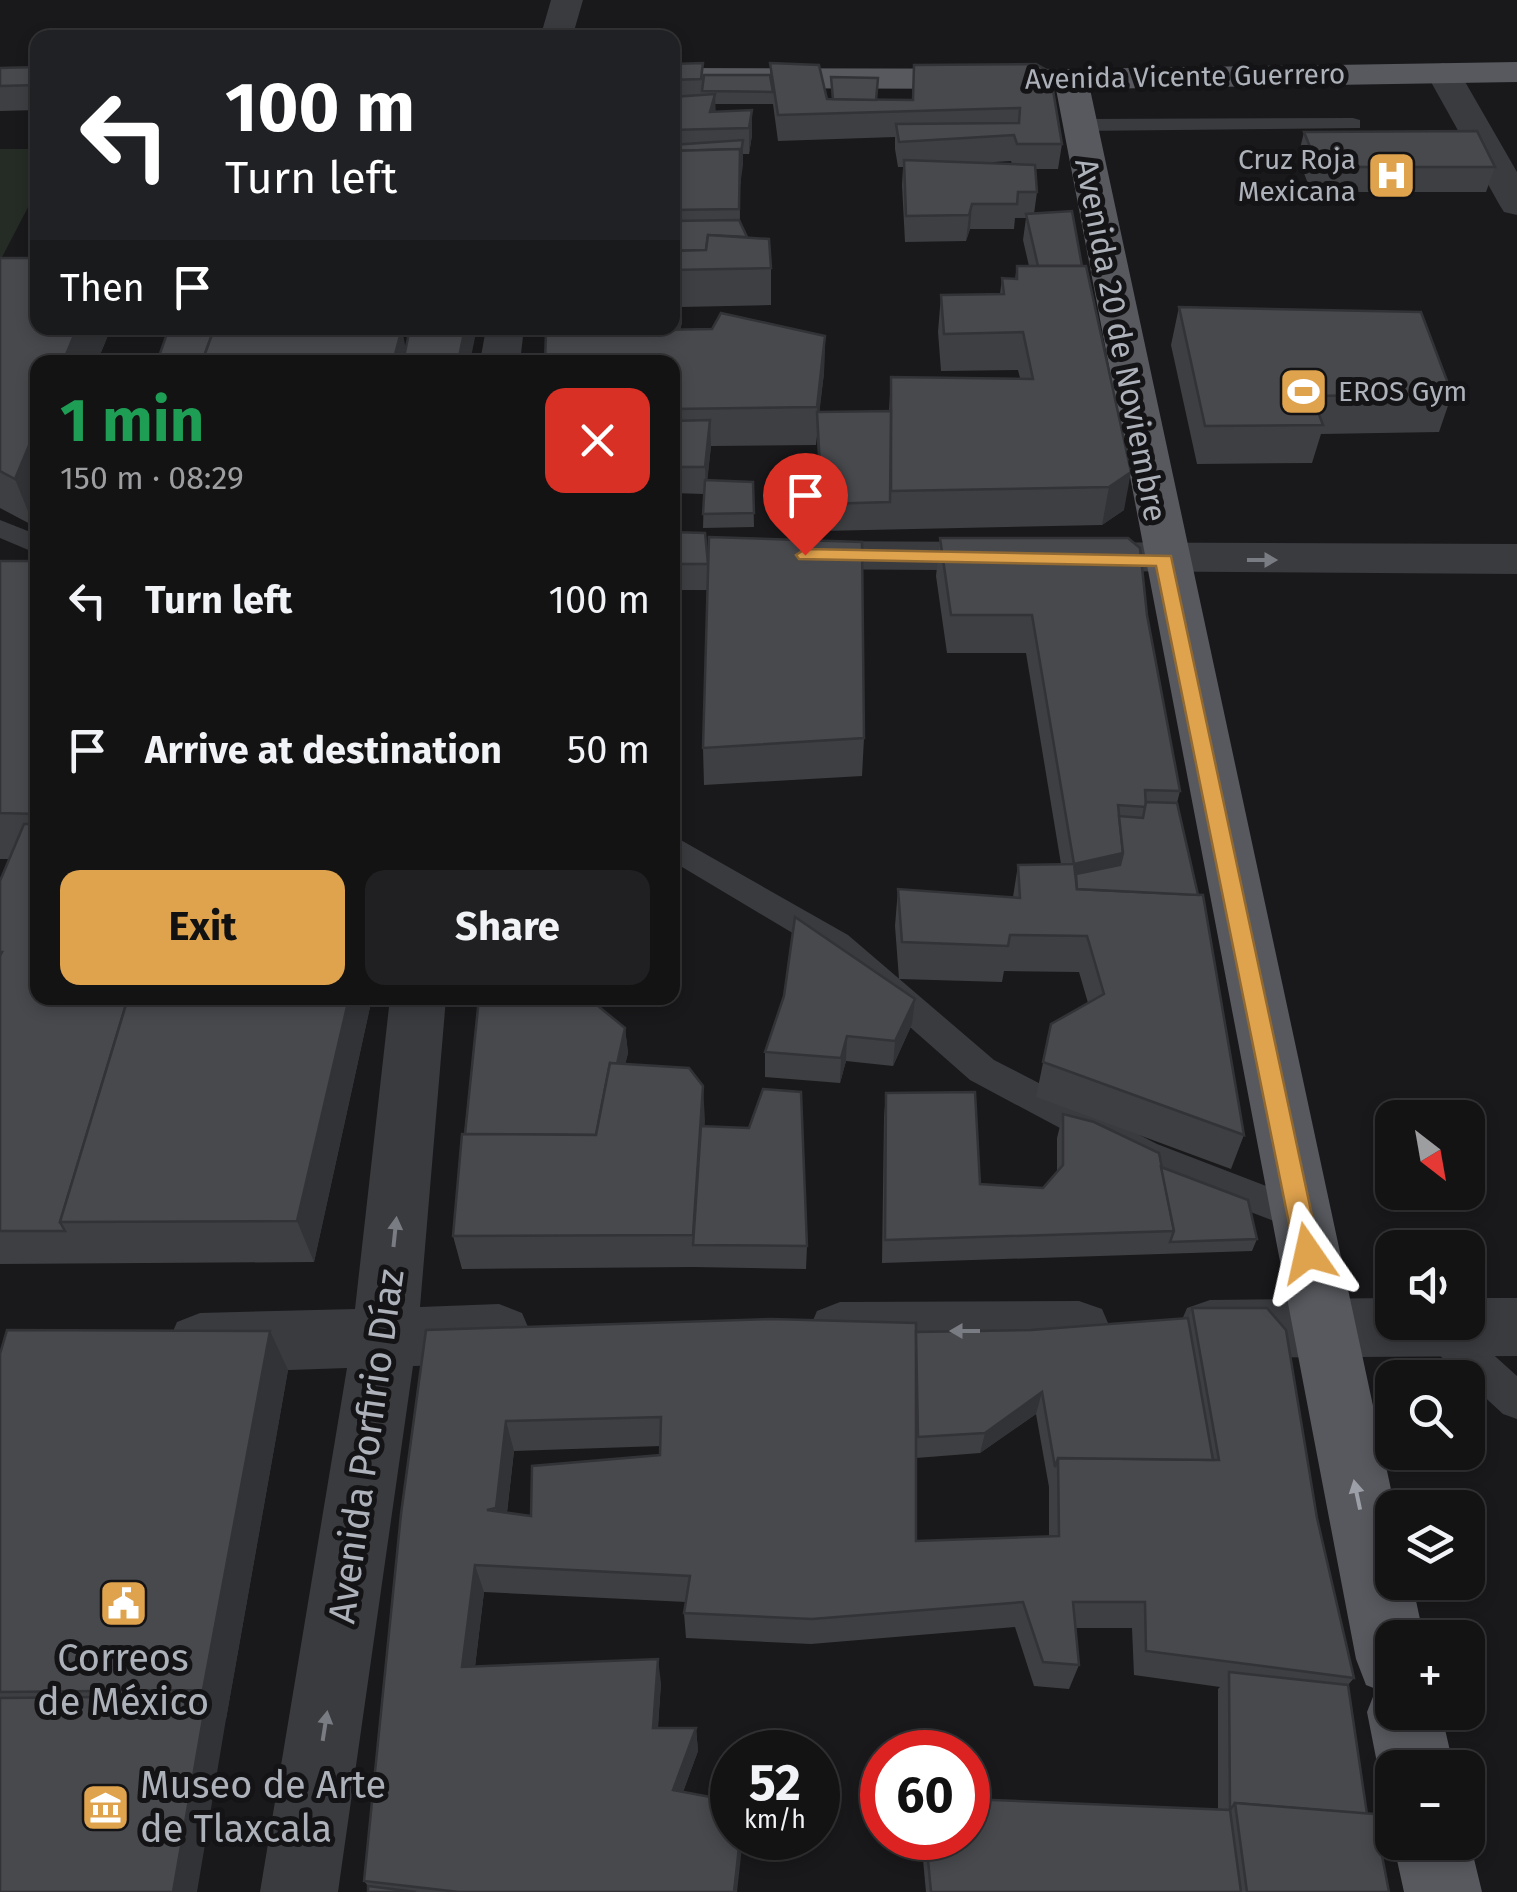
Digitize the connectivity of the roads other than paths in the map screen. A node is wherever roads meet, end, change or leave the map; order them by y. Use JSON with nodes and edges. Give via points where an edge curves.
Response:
{"nodes":[{"id":1,"x":567,"y":0,"type":"edge"},
{"id":2,"x":558,"y":30,"type":"edge"},
{"id":3,"x":1517,"y":72,"type":"edge"},
{"id":4,"x":1444,"y":73,"type":"junction"},
{"id":5,"x":680,"y":78,"type":"edge"},
{"id":6,"x":1075,"y":102,"type":"junction"},
{"id":7,"x":1352,"y":124,"type":"dead end"},
{"id":8,"x":1517,"y":204,"type":"edge"},
{"id":9,"x":0,"y":528,"type":"edge"},
{"id":10,"x":30,"y":542,"type":"edge"},
{"id":11,"x":746,"y":554,"type":"edge"},
{"id":12,"x":1517,"y":558,"type":"edge"},
{"id":13,"x":1164,"y":560,"type":"junction"},
{"id":14,"x":680,"y":851,"type":"edge"},
{"id":15,"x":417,"y":1005,"type":"edge"},
{"id":16,"x":1300,"y":1215,"type":"junction"},
{"id":17,"x":1485,"y":1327,"type":"edge"},
{"id":18,"x":1517,"y":1327,"type":"edge"},
{"id":19,"x":1323,"y":1328,"type":"junction"},
{"id":20,"x":1375,"y":1328,"type":"edge"},
{"id":21,"x":784,"y":1332,"type":"edge"},
{"id":22,"x":564,"y":1333,"type":"edge"},
{"id":23,"x":385,"y":1334,"type":"junction"},
{"id":24,"x":1449,"y":1340,"type":"edge"},
{"id":25,"x":135,"y":1346,"type":"edge"},
{"id":26,"x":1517,"y":1401,"type":"edge"},
{"id":27,"x":1384,"y":1620,"type":"edge"},
{"id":28,"x":1436,"y":1860,"type":"edge"},
{"id":29,"x":300,"y":1892,"type":"edge"},
{"id":30,"x":1442,"y":1892,"type":"edge"}],
"edges":[{"from":1,"to":2,"type":"street"},
{"from":3,"to":4,"type":"main road","name":"Avenida Vicente Guerrero"},
{"from":4,"to":6,"type":"main road","name":"Avenida Vicente Guerrero"},
{"from":4,"to":8,"type":"street"},
{"from":5,"to":6,"type":"main road","name":"Avenida Vicente Guerrero"},
{"from":6,"to":7,"type":"lane"},
{"from":6,"to":13,"type":"main road","name":"Avenida 20 de Noviembre"},
{"from":9,"to":10,"type":"lane"},
{"from":11,"to":13,"type":"street"},
{"from":13,"to":12,"type":"street","one_way":true},
{"from":13,"to":16,"type":"main road","name":"Avenida 20 de Noviembre"},
{"from":14,"to":16,"type":"lane","via":[[837,944],[982,1070],[1144,1155]]},
{"from":23,"to":15,"type":"street","name":"Avenida Porfirio Díaz","one_way":true},
{"from":16,"to":19,"type":"main road","name":"Avenida 20 de Noviembre"},
{"from":17,"to":18,"type":"street"},
{"from":19,"to":20,"type":"street"},
{"from":19,"to":21,"type":"street","one_way":true},
{"from":27,"to":19,"type":"main road","name":"Avenida 20 de Noviembre","one_way":true},
{"from":22,"to":23,"type":"street"},
{"from":23,"to":25,"type":"street"},
{"from":29,"to":23,"type":"street","name":"Avenida Porfirio Díaz","one_way":true},
{"from":24,"to":26,"type":"lane"},
{"from":28,"to":30,"type":"main road"}]}
